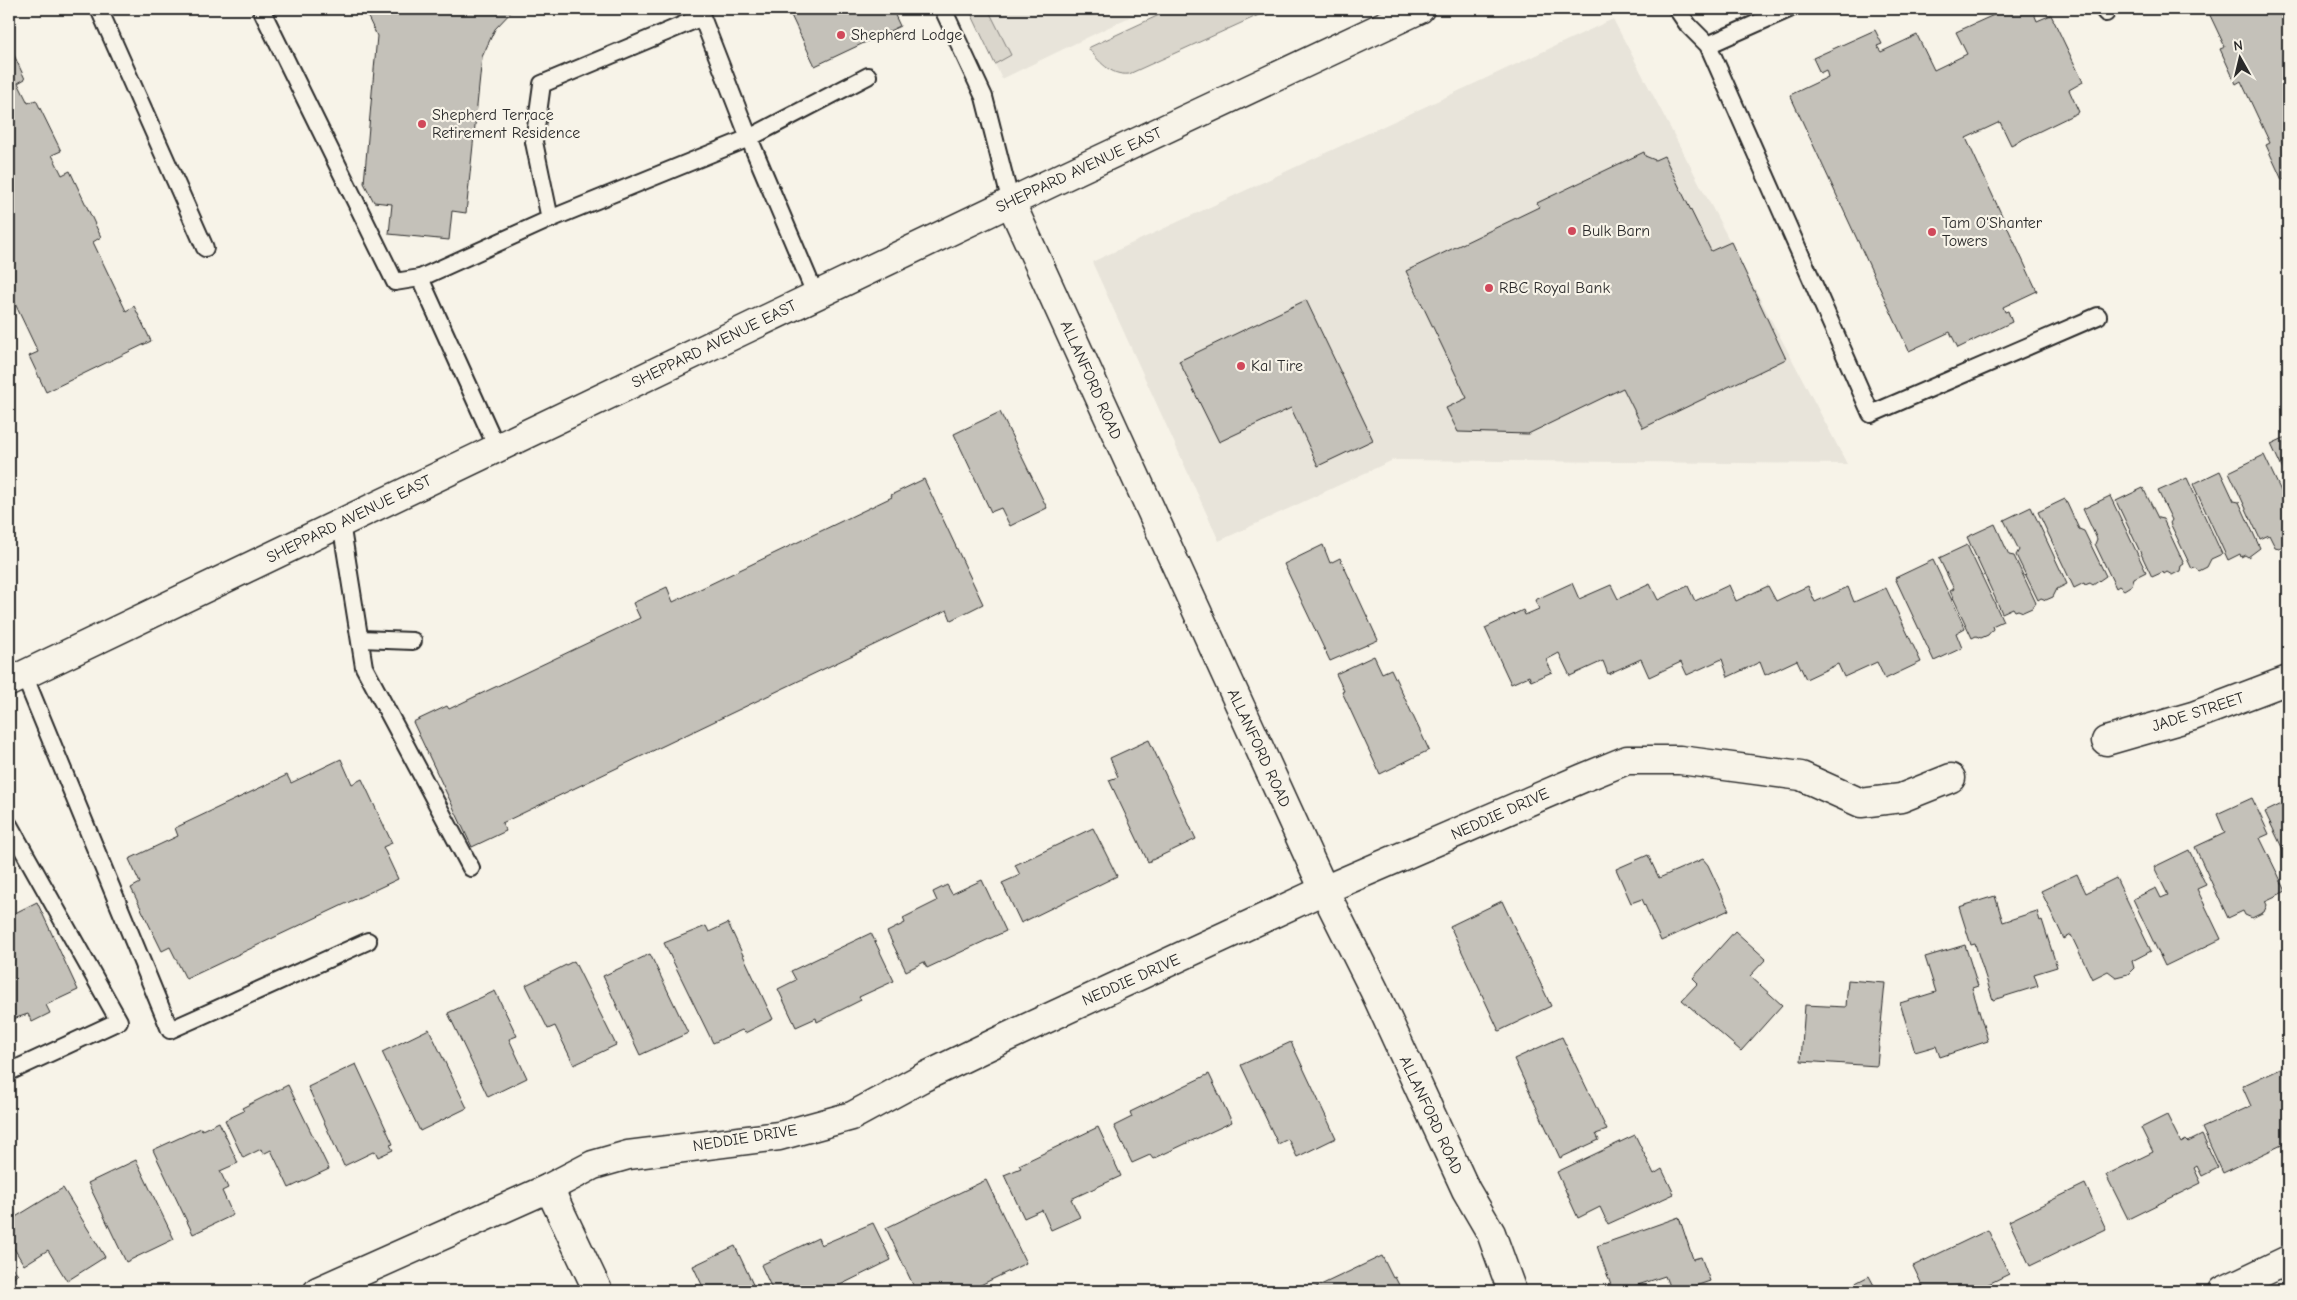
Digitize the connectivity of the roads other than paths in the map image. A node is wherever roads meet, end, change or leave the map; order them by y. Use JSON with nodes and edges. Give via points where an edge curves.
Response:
{"nodes":[{"id":1,"x":99,"y":9,"type":"edge"},
{"id":2,"x":261,"y":9,"type":"edge"},
{"id":3,"x":943,"y":9,"type":"edge"},
{"id":4,"x":1420,"y":9,"type":"edge"},
{"id":5,"x":1678,"y":9,"type":"edge"},
{"id":6,"x":1789,"y":9,"type":"edge"},
{"id":7,"x":1708,"y":45,"type":"junction"},
{"id":8,"x":868,"y":76,"type":"dead end"},
{"id":9,"x":749,"y":138,"type":"junction"},
{"id":10,"x":1011,"y":202,"type":"junction"},
{"id":11,"x":550,"y":219,"type":"junction"},
{"id":12,"x":205,"y":248,"type":"dead end"},
{"id":13,"x":420,"y":278,"type":"junction"},
{"id":14,"x":816,"y":296,"type":"junction"},
{"id":15,"x":2098,"y":316,"type":"dead end"},
{"id":16,"x":497,"y":448,"type":"junction"},
{"id":17,"x":341,"y":523,"type":"junction"},
{"id":18,"x":360,"y":639,"type":"junction"},
{"id":19,"x":413,"y":641,"type":"dead end"},
{"id":20,"x":16,"y":678,"type":"edge"},
{"id":21,"x":2288,"y":680,"type":"edge"},
{"id":22,"x":2106,"y":741,"type":"dead end"},
{"id":23,"x":1951,"y":778,"type":"dead end"},
{"id":24,"x":9,"y":825,"type":"edge"},
{"id":25,"x":472,"y":868,"type":"dead end"},
{"id":26,"x":1324,"y":890,"type":"junction"},
{"id":27,"x":368,"y":941,"type":"dead end"},
{"id":28,"x":9,"y":1072,"type":"edge"},
{"id":29,"x":549,"y":1188,"type":"junction"},
{"id":30,"x":2288,"y":1260,"type":"edge"},
{"id":31,"x":318,"y":1291,"type":"edge"},
{"id":32,"x":598,"y":1291,"type":"edge"},
{"id":33,"x":1512,"y":1291,"type":"edge"},
{"id":34,"x":2223,"y":1291,"type":"edge"}],
"edges":[{"from":1,"to":12,"type":"lane"},
{"from":2,"to":13,"type":"lane","via":[[395,282]]},
{"from":3,"to":10,"type":"lane","via":[[984,98]]},
{"from":4,"to":10,"type":"street","name":"SHEPPARD AVENUE EAST"},
{"from":5,"to":7,"type":"lane","via":[[1688,25]]},
{"from":6,"to":7,"type":"lane"},
{"from":7,"to":15,"type":"lane","via":[[1870,414]]},
{"from":8,"to":9,"type":"lane"},
{"from":9,"to":11,"type":"lane"},
{"from":9,"to":11,"type":"lane","via":[[702,16],[542,84],[534,142]]},
{"from":9,"to":14,"type":"lane"},
{"from":10,"to":14,"type":"street","name":"SHEPPARD AVENUE EAST"},
{"from":10,"to":26,"type":"street","name":"ALLANFORD ROAD"},
{"from":11,"to":13,"type":"lane"},
{"from":13,"to":16,"type":"lane"},
{"from":14,"to":16,"type":"street","name":"SHEPPARD AVENUE EAST"},
{"from":16,"to":17,"type":"street","name":"SHEPPARD AVENUE EAST"},
{"from":17,"to":18,"type":"lane"},
{"from":17,"to":20,"type":"street","name":"SHEPPARD AVENUE EAST"},
{"from":18,"to":19,"type":"lane"},
{"from":18,"to":25,"type":"lane","via":[[364,667]]},
{"from":20,"to":27,"type":"lane","via":[[170,1030]]},
{"from":21,"to":22,"type":"street","name":"JADE STREET","via":[[2194,716]]},
{"from":23,"to":26,"type":"street","name":"NEDDIE DRIVE","via":[[1901,798],[1861,802],[1801,776],[1680,760],[1627,760]]},
{"from":24,"to":28,"type":"lane","via":[[119,1021]]},
{"from":26,"to":29,"type":"street","name":"NEDDIE DRIVE","via":[[1005,1038],[852,1116],[779,1136],[628,1155],[594,1165]]},
{"from":26,"to":33,"type":"street","name":"ALLANFORD ROAD","via":[[1466,1190],[1491,1233]]},
{"from":29,"to":31,"type":"street","name":"NEDDIE DRIVE"},
{"from":29,"to":32,"type":"street"},
{"from":30,"to":34,"type":"street"}]}
